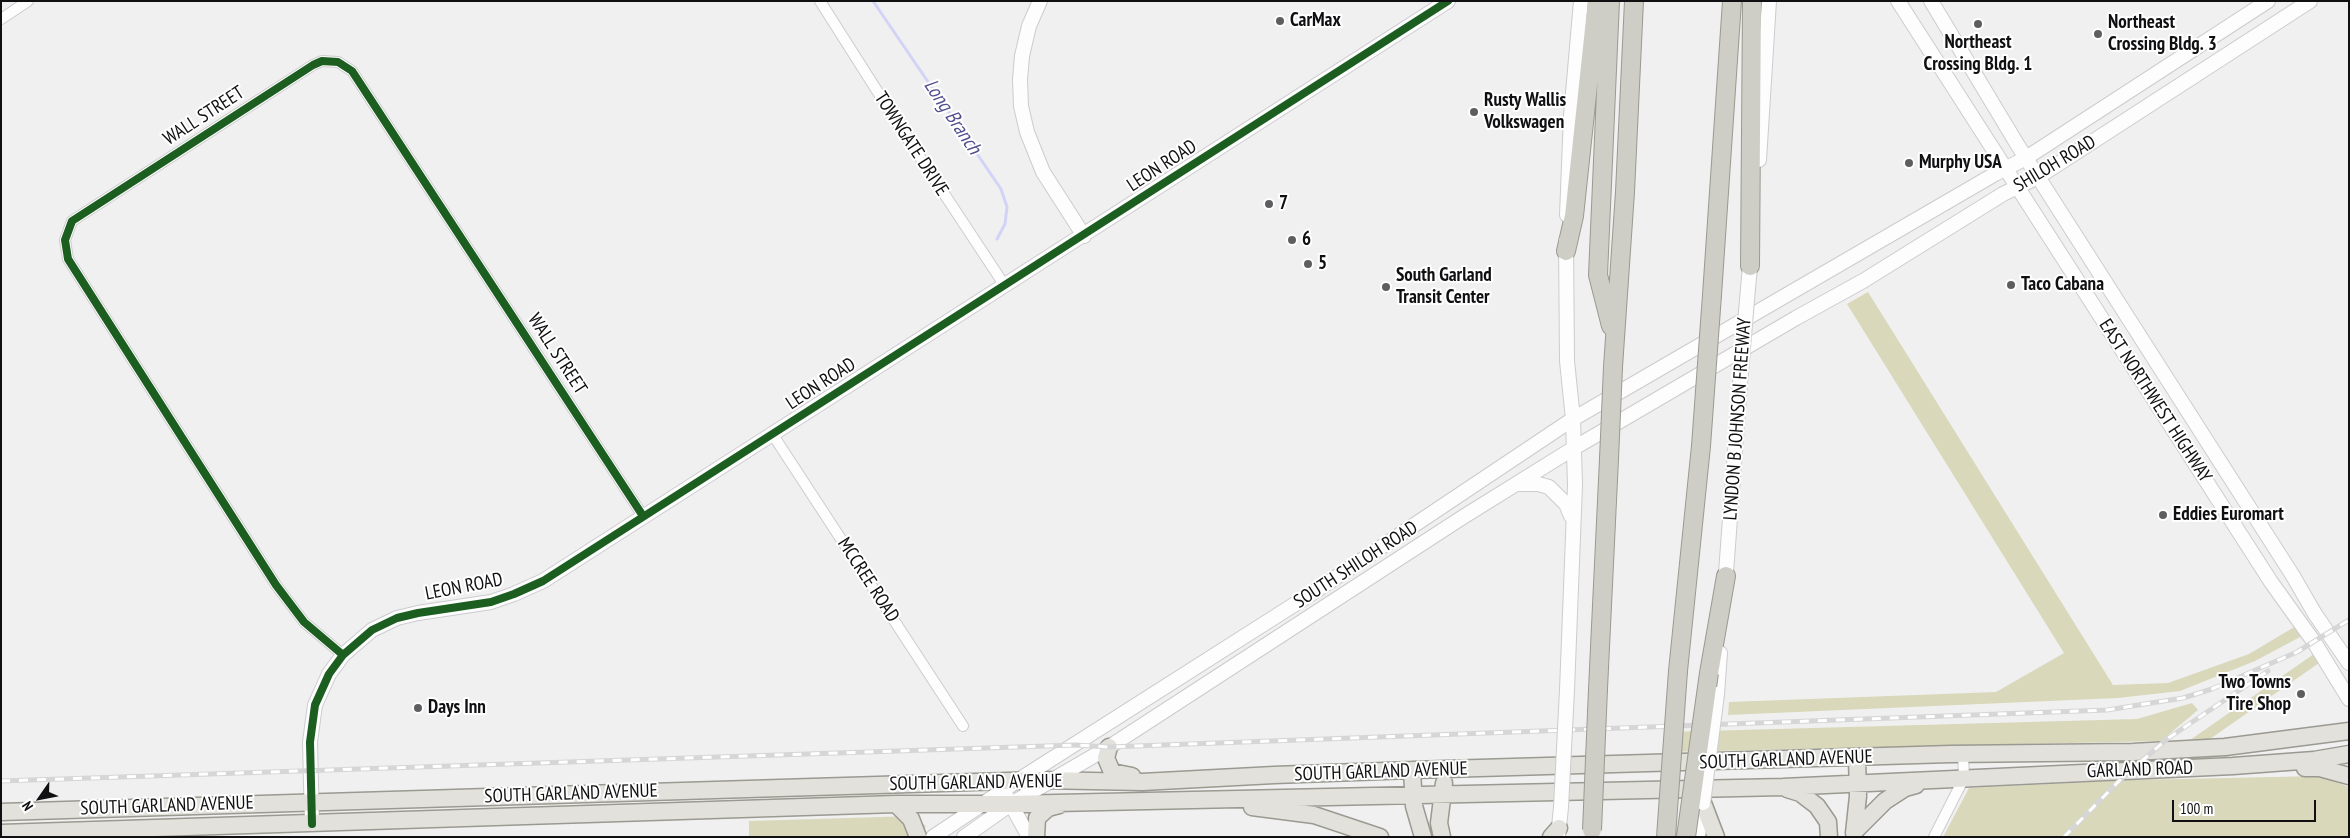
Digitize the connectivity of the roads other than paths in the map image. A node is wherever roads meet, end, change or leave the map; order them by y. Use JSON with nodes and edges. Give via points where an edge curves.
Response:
{"nodes":[{"id":1,"x":28,"y":1,"type":"edge"},
{"id":2,"x":820,"y":1,"type":"edge"},
{"id":3,"x":1040,"y":1,"type":"edge"},
{"id":4,"x":1448,"y":1,"type":"edge"},
{"id":5,"x":1581,"y":1,"type":"edge"},
{"id":6,"x":1597,"y":1,"type":"edge"},
{"id":7,"x":1610,"y":1,"type":"edge"},
{"id":8,"x":1634,"y":1,"type":"edge"},
{"id":9,"x":1732,"y":1,"type":"edge"},
{"id":10,"x":1752,"y":1,"type":"edge"},
{"id":11,"x":1769,"y":1,"type":"edge"},
{"id":12,"x":1898,"y":1,"type":"edge"},
{"id":13,"x":1931,"y":1,"type":"edge"},
{"id":14,"x":2268,"y":1,"type":"edge"},
{"id":15,"x":2310,"y":1,"type":"edge"},
{"id":16,"x":1,"y":18,"type":"edge"},
{"id":17,"x":2026,"y":158,"type":"junction"},
{"id":18,"x":2006,"y":169,"type":"junction"},
{"id":19,"x":2038,"y":177,"type":"junction"},
{"id":20,"x":2018,"y":187,"type":"junction"},
{"id":21,"x":1084,"y":236,"type":"junction"},
{"id":22,"x":1566,"y":251,"type":"junction"},
{"id":23,"x":1750,"y":266,"type":"junction"},
{"id":24,"x":1005,"y":286,"type":"junction"},
{"id":25,"x":1782,"y":299,"type":"junction"},
{"id":26,"x":1796,"y":318,"type":"junction"},
{"id":27,"x":1615,"y":341,"type":"junction"},
{"id":28,"x":2153,"y":357,"type":"junction"},
{"id":29,"x":2135,"y":370,"type":"junction"},
{"id":30,"x":1573,"y":419,"type":"junction"},
{"id":31,"x":773,"y":435,"type":"junction"},
{"id":32,"x":1574,"y":448,"type":"junction"},
{"id":33,"x":1516,"y":484,"type":"junction"},
{"id":34,"x":2244,"y":498,"type":"junction"},
{"id":35,"x":1453,"y":501,"type":"junction"},
{"id":36,"x":2225,"y":510,"type":"junction"},
{"id":37,"x":643,"y":516,"type":"junction"},
{"id":38,"x":1463,"y":517,"type":"junction"},
{"id":39,"x":1573,"y":520,"type":"junction"},
{"id":40,"x":1346,"y":571,"type":"junction"},
{"id":41,"x":1726,"y":576,"type":"junction"},
{"id":42,"x":1316,"y":612,"type":"junction"},
{"id":43,"x":343,"y":655,"type":"junction"},
{"id":44,"x":2349,"y":663,"type":"edge"},
{"id":45,"x":2349,"y":699,"type":"edge"},
{"id":46,"x":962,"y":726,"type":"dead end"},
{"id":47,"x":2349,"y":731,"type":"edge"},
{"id":48,"x":1109,"y":747,"type":"junction"},
{"id":49,"x":1957,"y":754,"type":"junction"},
{"id":50,"x":2349,"y":754,"type":"edge"},
{"id":51,"x":1856,"y":758,"type":"junction"},
{"id":52,"x":2233,"y":766,"type":"junction"},
{"id":53,"x":1412,"y":770,"type":"junction"},
{"id":54,"x":1445,"y":770,"type":"junction"},
{"id":55,"x":2349,"y":776,"type":"edge"},
{"id":56,"x":1964,"y":778,"type":"junction"},
{"id":57,"x":1054,"y":779,"type":"junction"},
{"id":58,"x":1930,"y":780,"type":"junction"},
{"id":59,"x":1017,"y":781,"type":"junction"},
{"id":60,"x":1142,"y":782,"type":"junction"},
{"id":61,"x":1858,"y":785,"type":"junction"},
{"id":62,"x":999,"y":786,"type":"junction"},
{"id":63,"x":1783,"y":787,"type":"junction"},
{"id":64,"x":1413,"y":796,"type":"junction"},
{"id":65,"x":1188,"y":800,"type":"junction"},
{"id":66,"x":311,"y":801,"type":"junction"},
{"id":67,"x":1443,"y":801,"type":"junction"},
{"id":68,"x":1067,"y":802,"type":"junction"},
{"id":69,"x":984,"y":803,"type":"junction"},
{"id":70,"x":1703,"y":803,"type":"junction"},
{"id":71,"x":896,"y":804,"type":"junction"},
{"id":72,"x":1011,"y":804,"type":"junction"},
{"id":73,"x":1,"y":812,"type":"edge"},
{"id":74,"x":312,"y":824,"type":"junction"},
{"id":75,"x":1,"y":833,"type":"edge"},
{"id":76,"x":1592,"y":833,"type":"edge"},
{"id":77,"x":1556,"y":834,"type":"edge"},
{"id":78,"x":1853,"y":834,"type":"edge"},
{"id":79,"x":918,"y":837,"type":"edge"},
{"id":80,"x":933,"y":837,"type":"edge"},
{"id":81,"x":964,"y":837,"type":"edge"},
{"id":82,"x":1029,"y":837,"type":"edge"},
{"id":83,"x":1036,"y":837,"type":"edge"},
{"id":84,"x":1380,"y":837,"type":"edge"},
{"id":85,"x":1423,"y":837,"type":"edge"},
{"id":86,"x":1442,"y":837,"type":"edge"},
{"id":87,"x":1666,"y":837,"type":"edge"},
{"id":88,"x":1686,"y":837,"type":"edge"},
{"id":89,"x":1698,"y":837,"type":"edge"},
{"id":90,"x":1716,"y":837,"type":"edge"},
{"id":91,"x":1829,"y":837,"type":"edge"},
{"id":92,"x":1934,"y":837,"type":"edge"}],
"edges":[{"from":1,"to":16,"type":"street"},
{"from":2,"to":24,"type":"street","name":"TOWNGATE DRIVE"},
{"from":3,"to":21,"type":"main road","via":[[1029,26],[1022,56],[1021,106],[1026,132],[1044,172]]},
{"from":4,"to":21,"type":"main road","name":"LEON ROAD"},
{"from":5,"to":22,"type":"main road","via":[[1571,116]]},
{"from":6,"to":22,"type":"highway","via":[[1574,216]]},
{"from":7,"to":27,"type":"highway","via":[[1598,275]]},
{"from":8,"to":27,"type":"highway"},
{"from":9,"to":87,"type":"highway","name":"LYNDON B JOHNSON FREEWAY","bridge":true,"via":[[1701,446],[1678,671]]},
{"from":10,"to":23,"type":"highway"},
{"from":11,"to":23,"type":"main road","name":"LYNDON B JOHNSON FREEWAY"},
{"from":12,"to":18,"type":"main road","name":"EAST NORTHWEST HIGHWAY"},
{"from":13,"to":17,"type":"main road","name":"EAST NORTHWEST HIGHWAY"},
{"from":14,"to":17,"type":"main road","name":"SHILOH ROAD"},
{"from":15,"to":19,"type":"main road","name":"SHILOH ROAD"},
{"from":17,"to":18,"type":"main road","name":"SHILOH ROAD"},
{"from":17,"to":19,"type":"main road","name":"EAST NORTHWEST HIGHWAY"},
{"from":18,"to":20,"type":"main road","name":"EAST NORTHWEST HIGHWAY"},
{"from":18,"to":25,"type":"main road","name":"SHILOH ROAD"},
{"from":19,"to":20,"type":"main road","name":"SHILOH ROAD"},
{"from":19,"to":28,"type":"main road","name":"EAST NORTHWEST HIGHWAY"},
{"from":20,"to":26,"type":"main road","name":"SHILOH ROAD","via":[[1864,281]]},
{"from":20,"to":29,"type":"main road","name":"EAST NORTHWEST HIGHWAY"},
{"from":21,"to":24,"type":"main road","name":"LEON ROAD"},
{"from":22,"to":30,"type":"main road","via":[[1567,361]]},
{"from":23,"to":41,"type":"main road","name":"LYNDON B JOHNSON FREEWAY","bridge":true},
{"from":24,"to":31,"type":"main road","name":"LEON ROAD"},
{"from":25,"to":26,"type":"main road"},
{"from":25,"to":30,"type":"main road","name":"SOUTH SHILOH ROAD"},
{"from":26,"to":32,"type":"main road","name":"SOUTH SHILOH ROAD"},
{"from":27,"to":76,"type":"highway","bridge":true},
{"from":28,"to":29,"type":"main road"},
{"from":28,"to":34,"type":"main road","name":"EAST NORTHWEST HIGHWAY"},
{"from":29,"to":36,"type":"main road","name":"EAST NORTHWEST HIGHWAY"},
{"from":30,"to":32,"type":"main road"},
{"from":30,"to":35,"type":"main road","name":"SOUTH SHILOH ROAD"},
{"from":31,"to":37,"type":"main road","name":"LEON ROAD"},
{"from":31,"to":46,"type":"street","name":"MCCREE ROAD"},
{"from":32,"to":33,"type":"main road","name":"SOUTH SHILOH ROAD"},
{"from":32,"to":39,"type":"main road"},
{"from":33,"to":38,"type":"main road","name":"SOUTH SHILOH ROAD"},
{"from":33,"to":39,"type":"main road","via":[[1549,487],[1566,504]]},
{"from":34,"to":36,"type":"main road"},
{"from":34,"to":44,"type":"main road","name":"EAST NORTHWEST HIGHWAY"},
{"from":35,"to":38,"type":"main road"},
{"from":35,"to":40,"type":"main road","name":"SOUTH SHILOH ROAD"},
{"from":36,"to":45,"type":"main road","name":"EAST NORTHWEST HIGHWAY"},
{"from":37,"to":43,"type":"main road","name":"LEON ROAD","via":[[555,573],[514,594],[491,602],[397,618],[372,630]]},
{"from":37,"to":43,"type":"street","name":"WALL STREET","via":[[352,71],[338,62],[313,64],[72,221],[65,240],[68,259],[276,585],[304,622]]},
{"from":38,"to":42,"type":"main road","name":"SOUTH SHILOH ROAD"},
{"from":39,"to":77,"type":"main road","bridge":true,"via":[[1561,807]]},
{"from":40,"to":42,"type":"main road","via":[[1346,580],[1320,599]]},
{"from":40,"to":59,"type":"main road","name":"SOUTH SHILOH ROAD"},
{"from":41,"to":70,"type":"main road","name":"LYNDON B JOHNSON FREEWAY","bridge":true},
{"from":41,"to":88,"type":"highway","bridge":true},
{"from":42,"to":48,"type":"main road","name":"SOUTH SHILOH ROAD"},
{"from":43,"to":66,"type":"main road","name":"LEON ROAD","via":[[329,674],[315,705],[310,742]]},
{"from":47,"to":49,"type":"main road","name":"GARLAND ROAD","via":[[2225,747],[2133,752]]},
{"from":48,"to":57,"type":"main road","name":"SOUTH SHILOH ROAD"},
{"from":48,"to":60,"type":"main road","via":[[1106,758],[1112,772],[1133,776]]},
{"from":49,"to":51,"type":"main road","name":"SOUTH GARLAND AVENUE"},
{"from":49,"to":56,"type":"street"},
{"from":50,"to":52,"type":"main road","name":"GARLAND ROAD"},
{"from":51,"to":54,"type":"main road","name":"SOUTH GARLAND AVENUE"},
{"from":51,"to":61,"type":"main road"},
{"from":52,"to":55,"type":"main road","via":[[2320,768]]},
{"from":52,"to":56,"type":"main road","name":"GARLAND ROAD"},
{"from":53,"to":54,"type":"main road","name":"SOUTH GARLAND AVENUE"},
{"from":53,"to":60,"type":"main road","name":"SOUTH GARLAND AVENUE"},
{"from":53,"to":64,"type":"main road"},
{"from":54,"to":67,"type":"main road"},
{"from":56,"to":58,"type":"main road","name":"GARLAND ROAD"},
{"from":56,"to":92,"type":"street"},
{"from":57,"to":59,"type":"main road","name":"SOUTH GARLAND AVENUE"},
{"from":57,"to":60,"type":"main road","name":"SOUTH GARLAND AVENUE"},
{"from":57,"to":72,"type":"main road","name":"SOUTH SHILOH ROAD"},
{"from":58,"to":61,"type":"main road","name":"SOUTH GARLAND AVENUE"},
{"from":58,"to":78,"type":"main road","via":[[1905,788],[1884,801]]},
{"from":59,"to":62,"type":"main road","name":"SOUTH GARLAND AVENUE"},
{"from":61,"to":63,"type":"main road","name":"SOUTH GARLAND AVENUE"},
{"from":61,"to":78,"type":"main road"},
{"from":62,"to":66,"type":"main road","name":"SOUTH GARLAND AVENUE"},
{"from":62,"to":69,"type":"main road"},
{"from":62,"to":72,"type":"main road"},
{"from":63,"to":67,"type":"main road","name":"SOUTH GARLAND AVENUE","via":[[1472,794]]},
{"from":63,"to":91,"type":"main road","via":[[1800,793],[1817,806],[1828,822]]},
{"from":64,"to":65,"type":"main road","name":"SOUTH GARLAND AVENUE"},
{"from":64,"to":67,"type":"main road","name":"SOUTH GARLAND AVENUE"},
{"from":64,"to":85,"type":"main road"},
{"from":65,"to":68,"type":"main road","name":"SOUTH GARLAND AVENUE"},
{"from":65,"to":84,"type":"main road","via":[[1314,815]]},
{"from":66,"to":73,"type":"main road","name":"SOUTH GARLAND AVENUE"},
{"from":66,"to":74,"type":"main road","name":"LEON ROAD"},
{"from":67,"to":86,"type":"main road","via":[[1439,824]]},
{"from":68,"to":72,"type":"main road","name":"SOUTH GARLAND AVENUE"},
{"from":68,"to":83,"type":"main road","via":[[1042,812],[1037,818]]},
{"from":69,"to":71,"type":"main road","name":"SOUTH GARLAND AVENUE"},
{"from":69,"to":72,"type":"main road","name":"SOUTH GARLAND AVENUE"},
{"from":69,"to":80,"type":"main road"},
{"from":70,"to":89,"type":"main road","name":"LYNDON B JOHNSON FREEWAY"},
{"from":70,"to":90,"type":"main road"},
{"from":71,"to":74,"type":"main road","name":"SOUTH GARLAND AVENUE"},
{"from":71,"to":79,"type":"main road","via":[[911,819]]},
{"from":72,"to":81,"type":"main road","name":"SOUTH SHILOH ROAD"},
{"from":72,"to":82,"type":"main road"},
{"from":74,"to":75,"type":"main road","name":"SOUTH GARLAND AVENUE"}]}
